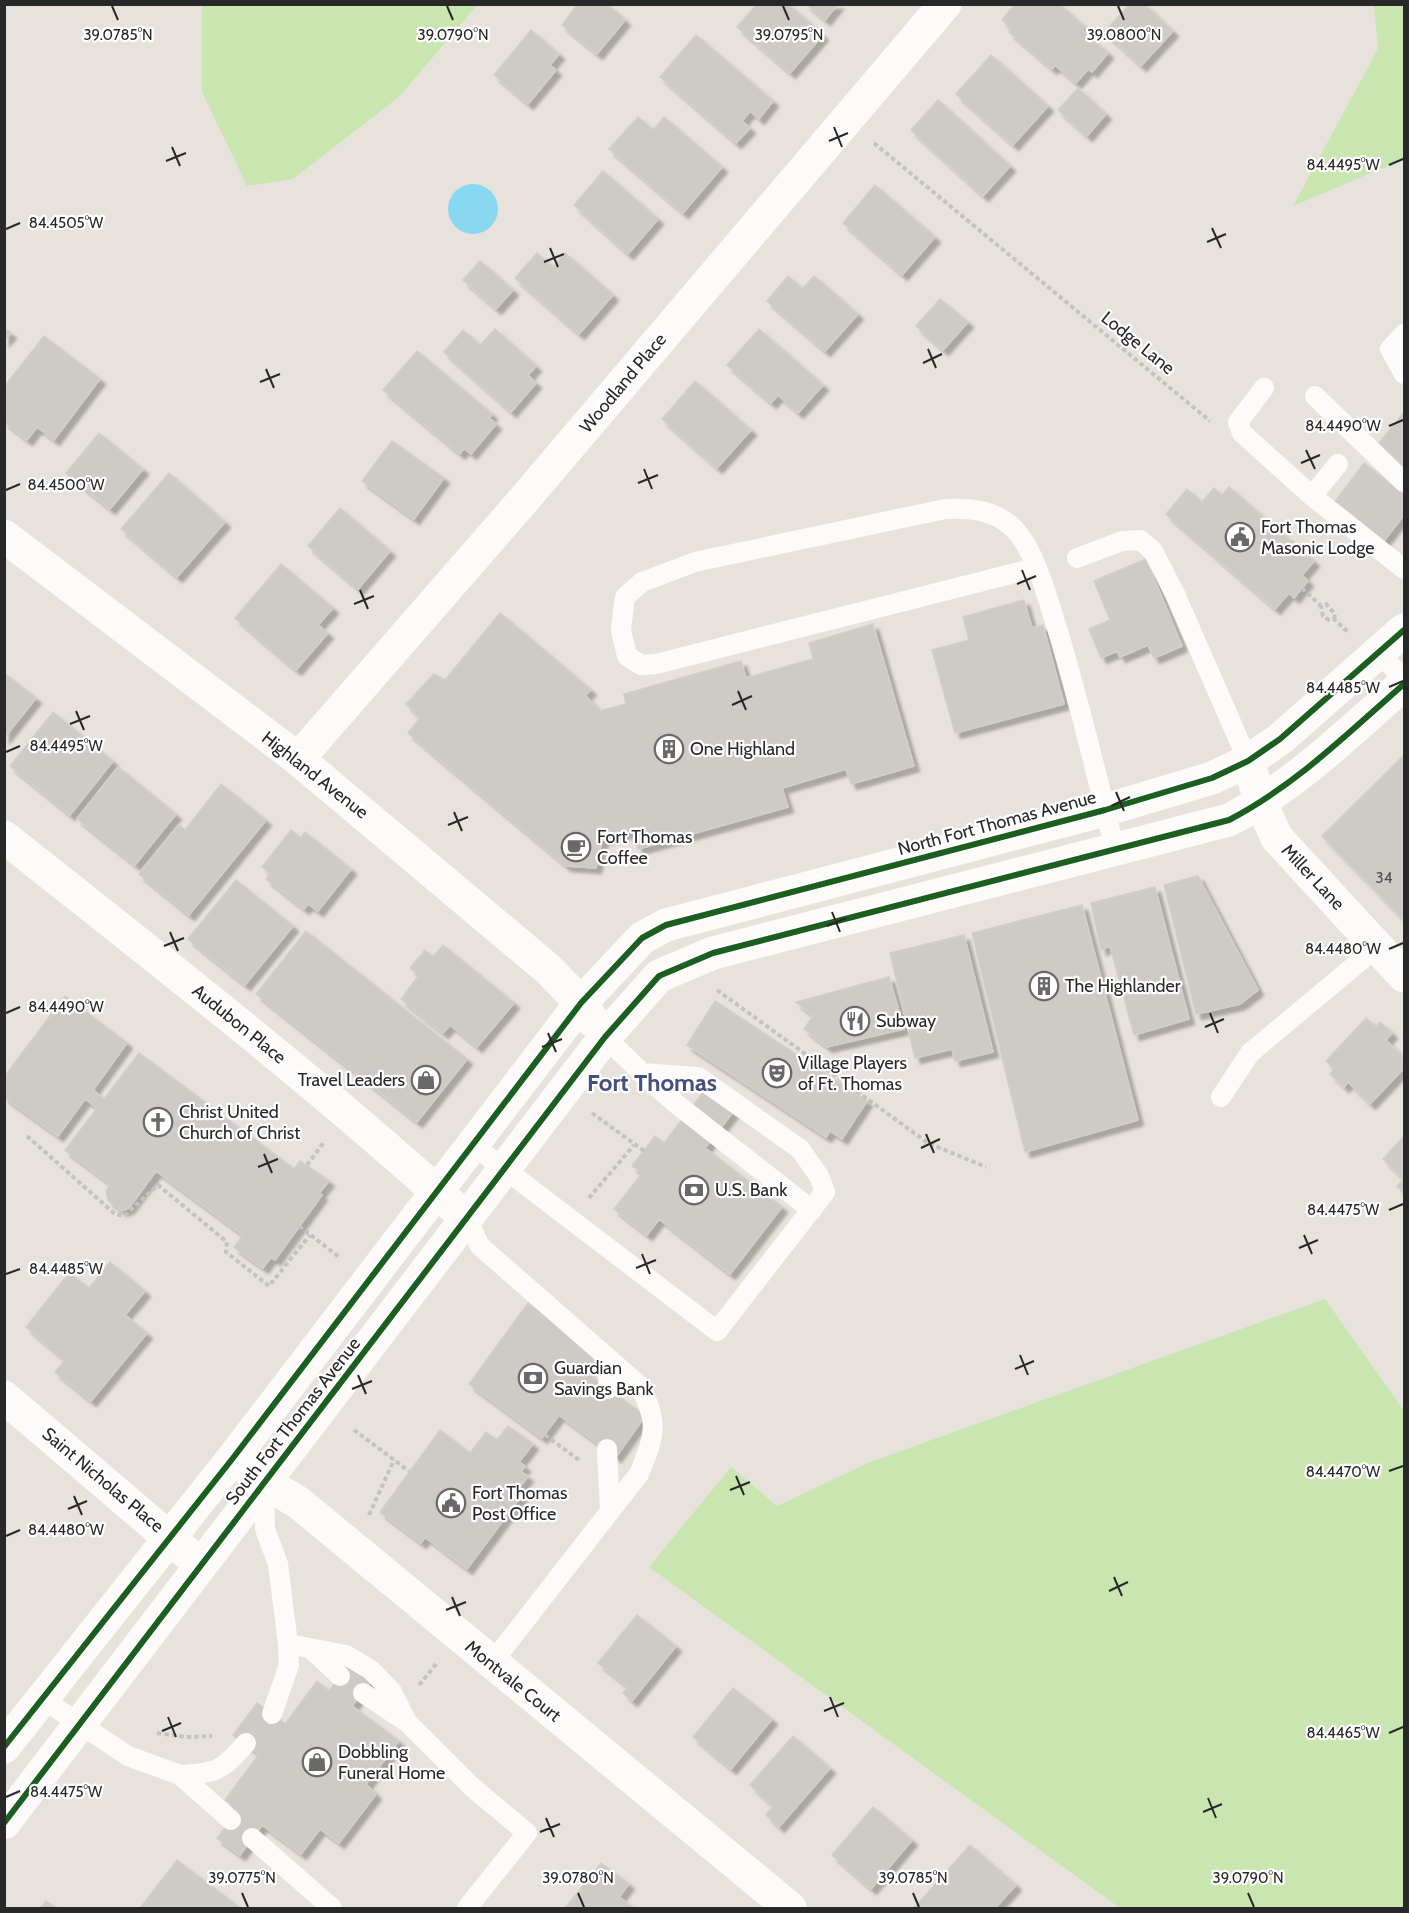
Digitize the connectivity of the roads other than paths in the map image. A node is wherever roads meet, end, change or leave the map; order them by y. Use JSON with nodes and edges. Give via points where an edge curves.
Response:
{"nodes":[{"id":1,"x":945,"y":4,"type":"edge"},
{"id":2,"x":1404,"y":334,"type":"edge"},
{"id":3,"x":1404,"y":374,"type":"edge"},
{"id":4,"x":1264,"y":388,"type":"dead end"},
{"id":5,"x":1315,"y":396,"type":"dead end"},
{"id":6,"x":1338,"y":464,"type":"dead end"},
{"id":7,"x":1404,"y":482,"type":"edge"},
{"id":8,"x":1312,"y":496,"type":"junction"},
{"id":9,"x":4,"y":536,"type":"edge"},
{"id":10,"x":1077,"y":558,"type":"dead end"},
{"id":11,"x":1035,"y":568,"type":"junction"},
{"id":12,"x":1404,"y":569,"type":"edge"},
{"id":13,"x":1404,"y":630,"type":"edge"},
{"id":14,"x":1379,"y":653,"type":"junction"},
{"id":15,"x":1404,"y":679,"type":"edge"},
{"id":16,"x":1404,"y":684,"type":"edge"},
{"id":17,"x":298,"y":759,"type":"junction"},
{"id":18,"x":1248,"y":761,"type":"junction"},
{"id":19,"x":1261,"y":803,"type":"junction"},
{"id":20,"x":1105,"y":810,"type":"junction"},
{"id":21,"x":4,"y":837,"type":"edge"},
{"id":22,"x":1115,"y":850,"type":"junction"},
{"id":23,"x":1377,"y":946,"type":"junction"},
{"id":24,"x":1404,"y":976,"type":"edge"},
{"id":25,"x":581,"y":1003,"type":"junction"},
{"id":26,"x":605,"y":1037,"type":"junction"},
{"id":27,"x":642,"y":1072,"type":"junction"},
{"id":28,"x":1221,"y":1097,"type":"dead end"},
{"id":29,"x":473,"y":1145,"type":"junction"},
{"id":30,"x":505,"y":1168,"type":"junction"},
{"id":31,"x":435,"y":1192,"type":"junction"},
{"id":32,"x":812,"y":1210,"type":"junction"},
{"id":33,"x":466,"y":1218,"type":"junction"},
{"id":34,"x":609,"y":1359,"type":"junction"},
{"id":35,"x":608,"y":1389,"type":"dead end"},
{"id":36,"x":4,"y":1396,"type":"edge"},
{"id":37,"x":607,"y":1449,"type":"dead end"},
{"id":38,"x":233,"y":1458,"type":"junction"},
{"id":39,"x":264,"y":1482,"type":"junction"},
{"id":40,"x":610,"y":1512,"type":"junction"},
{"id":41,"x":170,"y":1537,"type":"junction"},
{"id":42,"x":201,"y":1565,"type":"junction"},
{"id":43,"x":288,"y":1644,"type":"junction"},
{"id":44,"x":310,"y":1648,"type":"junction"},
{"id":45,"x":491,"y":1664,"type":"junction"},
{"id":46,"x":340,"y":1676,"type":"dead end"},
{"id":47,"x":363,"y":1693,"type":"dead end"},
{"id":48,"x":41,"y":1698,"type":"junction"},
{"id":49,"x":272,"y":1714,"type":"dead end"},
{"id":50,"x":404,"y":1716,"type":"junction"},
{"id":51,"x":82,"y":1725,"type":"junction"},
{"id":52,"x":244,"y":1746,"type":"road end"},
{"id":53,"x":4,"y":1747,"type":"edge"},
{"id":54,"x":180,"y":1776,"type":"junction"},
{"id":55,"x":231,"y":1820,"type":"dead end"},
{"id":56,"x":4,"y":1823,"type":"edge"},
{"id":57,"x":252,"y":1838,"type":"dead end"},
{"id":58,"x":332,"y":1908,"type":"edge"},
{"id":59,"x":468,"y":1908,"type":"edge"},
{"id":60,"x":790,"y":1908,"type":"edge"}],
"edges":[{"from":1,"to":17,"type":"main road","name":"Woodland Place"},
{"from":2,"to":3,"type":"lane","via":[[1390,349]]},
{"from":4,"to":8,"type":"lane","via":[[1238,422],[1242,433]]},
{"from":5,"to":7,"type":"lane"},
{"from":6,"to":8,"type":"lane"},
{"from":8,"to":12,"type":"lane"},
{"from":9,"to":17,"type":"main road","name":"Highland Avenue"},
{"from":10,"to":18,"type":"lane","via":[[1122,541],[1140,540],[1153,551]]},
{"from":11,"to":11,"type":"lane","via":[[1010,525],[980,510],[945,509],[695,562],[642,582],[625,597],[621,630],[627,656],[641,664],[656,664]]},
{"from":11,"to":20,"type":"lane","via":[[1078,697]]},
{"from":13,"to":14,"type":"main road","name":"North Fort Thomas Avenue"},
{"from":14,"to":15,"type":"lane"},
{"from":14,"to":18,"type":"main road","name":"North Fort Thomas Avenue","via":[[1316,710]]},
{"from":16,"to":19,"type":"main road","via":[[1295,780]]},
{"from":17,"to":25,"type":"main road","name":"Highland Avenue","via":[[548,969]]},
{"from":18,"to":19,"type":"main road","name":"Miller Lane"},
{"from":18,"to":20,"type":"main road","name":"North Fort Thomas Avenue","via":[[1212,778]]},
{"from":19,"to":22,"type":"main road","via":[[1229,820]]},
{"from":19,"to":23,"type":"main road","name":"Miller Lane","via":[[1277,838]]},
{"from":20,"to":22,"type":"lane"},
{"from":20,"to":25,"type":"main road","name":"North Fort Thomas Avenue","via":[[666,925],[642,938]]},
{"from":21,"to":31,"type":"main road","name":"Audubon Place","via":[[262,1042],[405,1162]]},
{"from":22,"to":26,"type":"main road","via":[[713,953],[659,976]]},
{"from":23,"to":24,"type":"main road","name":"Miller Lane"},
{"from":23,"to":28,"type":"lane","via":[[1250,1053]]},
{"from":25,"to":26,"type":"main road","name":"Highland Avenue"},
{"from":25,"to":29,"type":"main road","name":"South Fort Thomas Avenue"},
{"from":26,"to":27,"type":"lane"},
{"from":26,"to":30,"type":"main road","name":"South Fort Thomas Avenue"},
{"from":27,"to":32,"type":"lane","via":[[674,1102]]},
{"from":27,"to":32,"type":"lane","via":[[698,1077],[800,1149],[825,1192]]},
{"from":29,"to":30,"type":"lane"},
{"from":29,"to":31,"type":"main road","name":"South Fort Thomas Avenue"},
{"from":30,"to":32,"type":"lane","via":[[717,1331]]},
{"from":30,"to":33,"type":"main road","name":"South Fort Thomas Avenue"},
{"from":31,"to":33,"type":"main road","name":"Audubon Place"},
{"from":31,"to":38,"type":"main road","name":"South Fort Thomas Avenue"},
{"from":33,"to":34,"type":"lane","via":[[480,1246]]},
{"from":33,"to":39,"type":"main road","name":"South Fort Thomas Avenue"},
{"from":34,"to":35,"type":"lane"},
{"from":34,"to":40,"type":"lane","via":[[640,1386],[653,1412],[652,1441],[639,1474]]},
{"from":36,"to":41,"type":"main road","name":"Saint Nicholas Place"},
{"from":37,"to":40,"type":"lane"},
{"from":38,"to":39,"type":"main road","name":"Montvale Court"},
{"from":38,"to":41,"type":"main road","name":"South Fort Thomas Avenue"},
{"from":39,"to":42,"type":"main road","name":"South Fort Thomas Avenue"},
{"from":39,"to":43,"type":"lane","via":[[265,1529],[278,1564]]},
{"from":39,"to":45,"type":"main road","name":"Montvale Court","via":[[300,1503]]},
{"from":40,"to":45,"type":"lane"},
{"from":41,"to":42,"type":"main road","name":"Saint Nicholas Place"},
{"from":41,"to":48,"type":"main road","name":"South Fort Thomas Avenue"},
{"from":42,"to":51,"type":"main road","name":"South Fort Thomas Avenue"},
{"from":43,"to":44,"type":"lane"},
{"from":43,"to":49,"type":"lane","via":[[289,1665]]},
{"from":44,"to":46,"type":"lane"},
{"from":44,"to":50,"type":"lane","via":[[346,1655],[371,1670],[392,1692]]},
{"from":45,"to":60,"type":"main road","name":"Montvale Court","via":[[616,1762]]},
{"from":47,"to":50,"type":"lane"},
{"from":48,"to":51,"type":"lane"},
{"from":48,"to":53,"type":"main road","name":"South Fort Thomas Avenue"},
{"from":50,"to":59,"type":"lane","via":[[472,1786],[527,1833]]},
{"from":51,"to":54,"type":"lane","via":[[128,1755]]},
{"from":51,"to":56,"type":"main road","name":"South Fort Thomas Avenue"},
{"from":52,"to":54,"type":"lane","via":[[227,1765],[208,1773]]},
{"from":54,"to":55,"type":"lane"},
{"from":57,"to":58,"type":"lane"}]}
